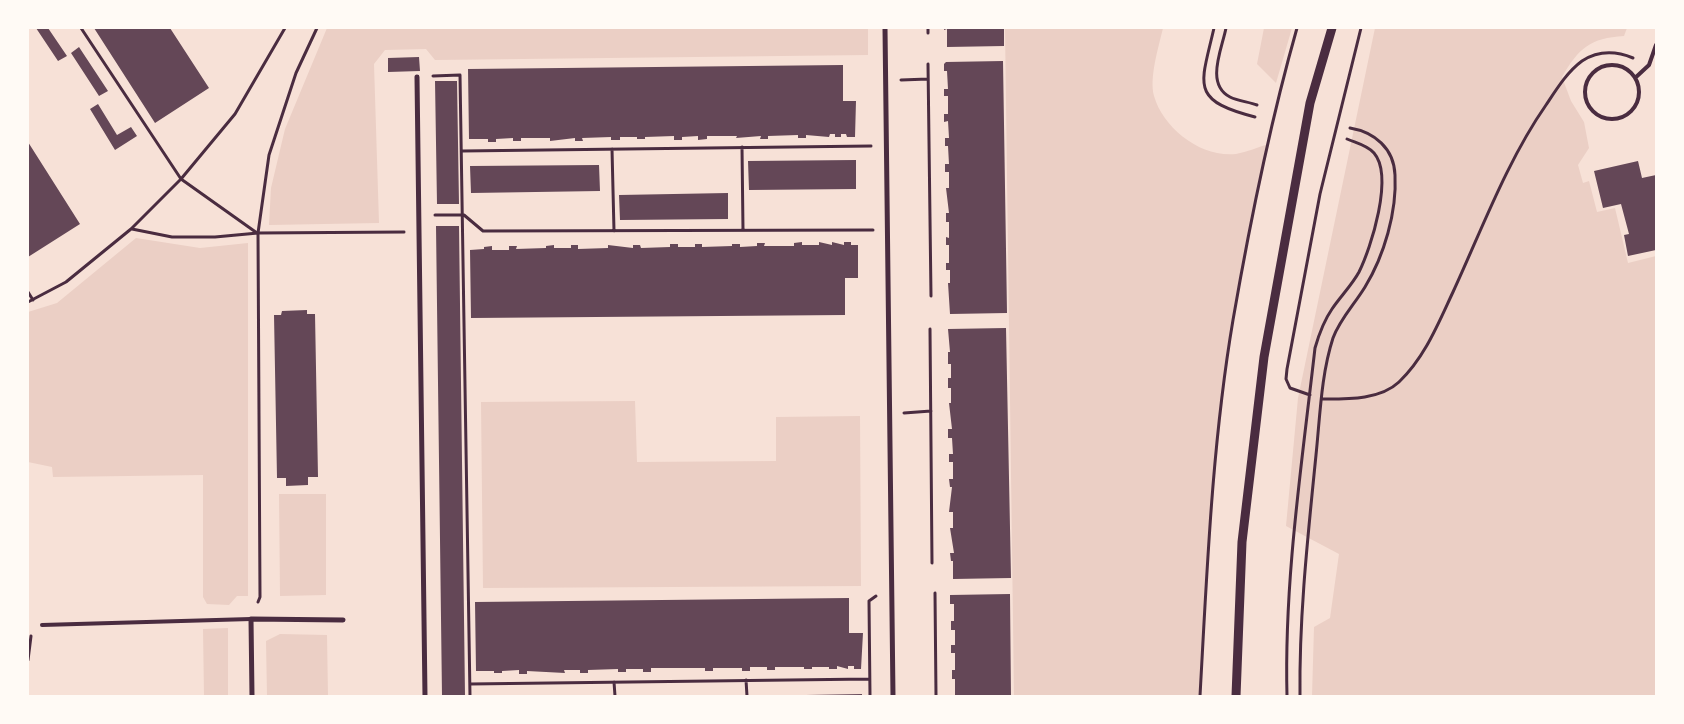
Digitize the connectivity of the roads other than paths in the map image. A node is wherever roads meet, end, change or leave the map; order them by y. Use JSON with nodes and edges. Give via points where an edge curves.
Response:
{"nodes":[{"id":1,"x":884,"y":28,"type":"edge"},
{"id":2,"x":1332,"y":28,"type":"edge"},
{"id":3,"x":1656,"y":45,"type":"edge"},
{"id":4,"x":417,"y":77,"type":"road end"},
{"id":5,"x":1635,"y":78,"type":"junction"},
{"id":6,"x":251,"y":619,"type":"junction"},
{"id":7,"x":343,"y":620,"type":"dead end"},
{"id":8,"x":42,"y":625,"type":"road end"},
{"id":9,"x":252,"y":696,"type":"edge"},
{"id":10,"x":425,"y":696,"type":"edge"},
{"id":11,"x":893,"y":696,"type":"edge"},
{"id":12,"x":1236,"y":696,"type":"edge"}],
"edges":[{"from":1,"to":11,"type":"street"},
{"from":2,"to":12,"type":"street","via":[[1310,103],[1264,357],[1242,542]]},
{"from":3,"to":5,"type":"lane","via":[[1649,65]]},
{"from":4,"to":10,"type":"street"},
{"from":5,"to":5,"type":"lane","via":[[1619,66],[1598,69],[1586,86],[1589,107],[1606,119],[1626,116],[1639,98]]},
{"from":6,"to":7,"type":"street"},
{"from":6,"to":8,"type":"lane"},
{"from":6,"to":9,"type":"street"}]}
